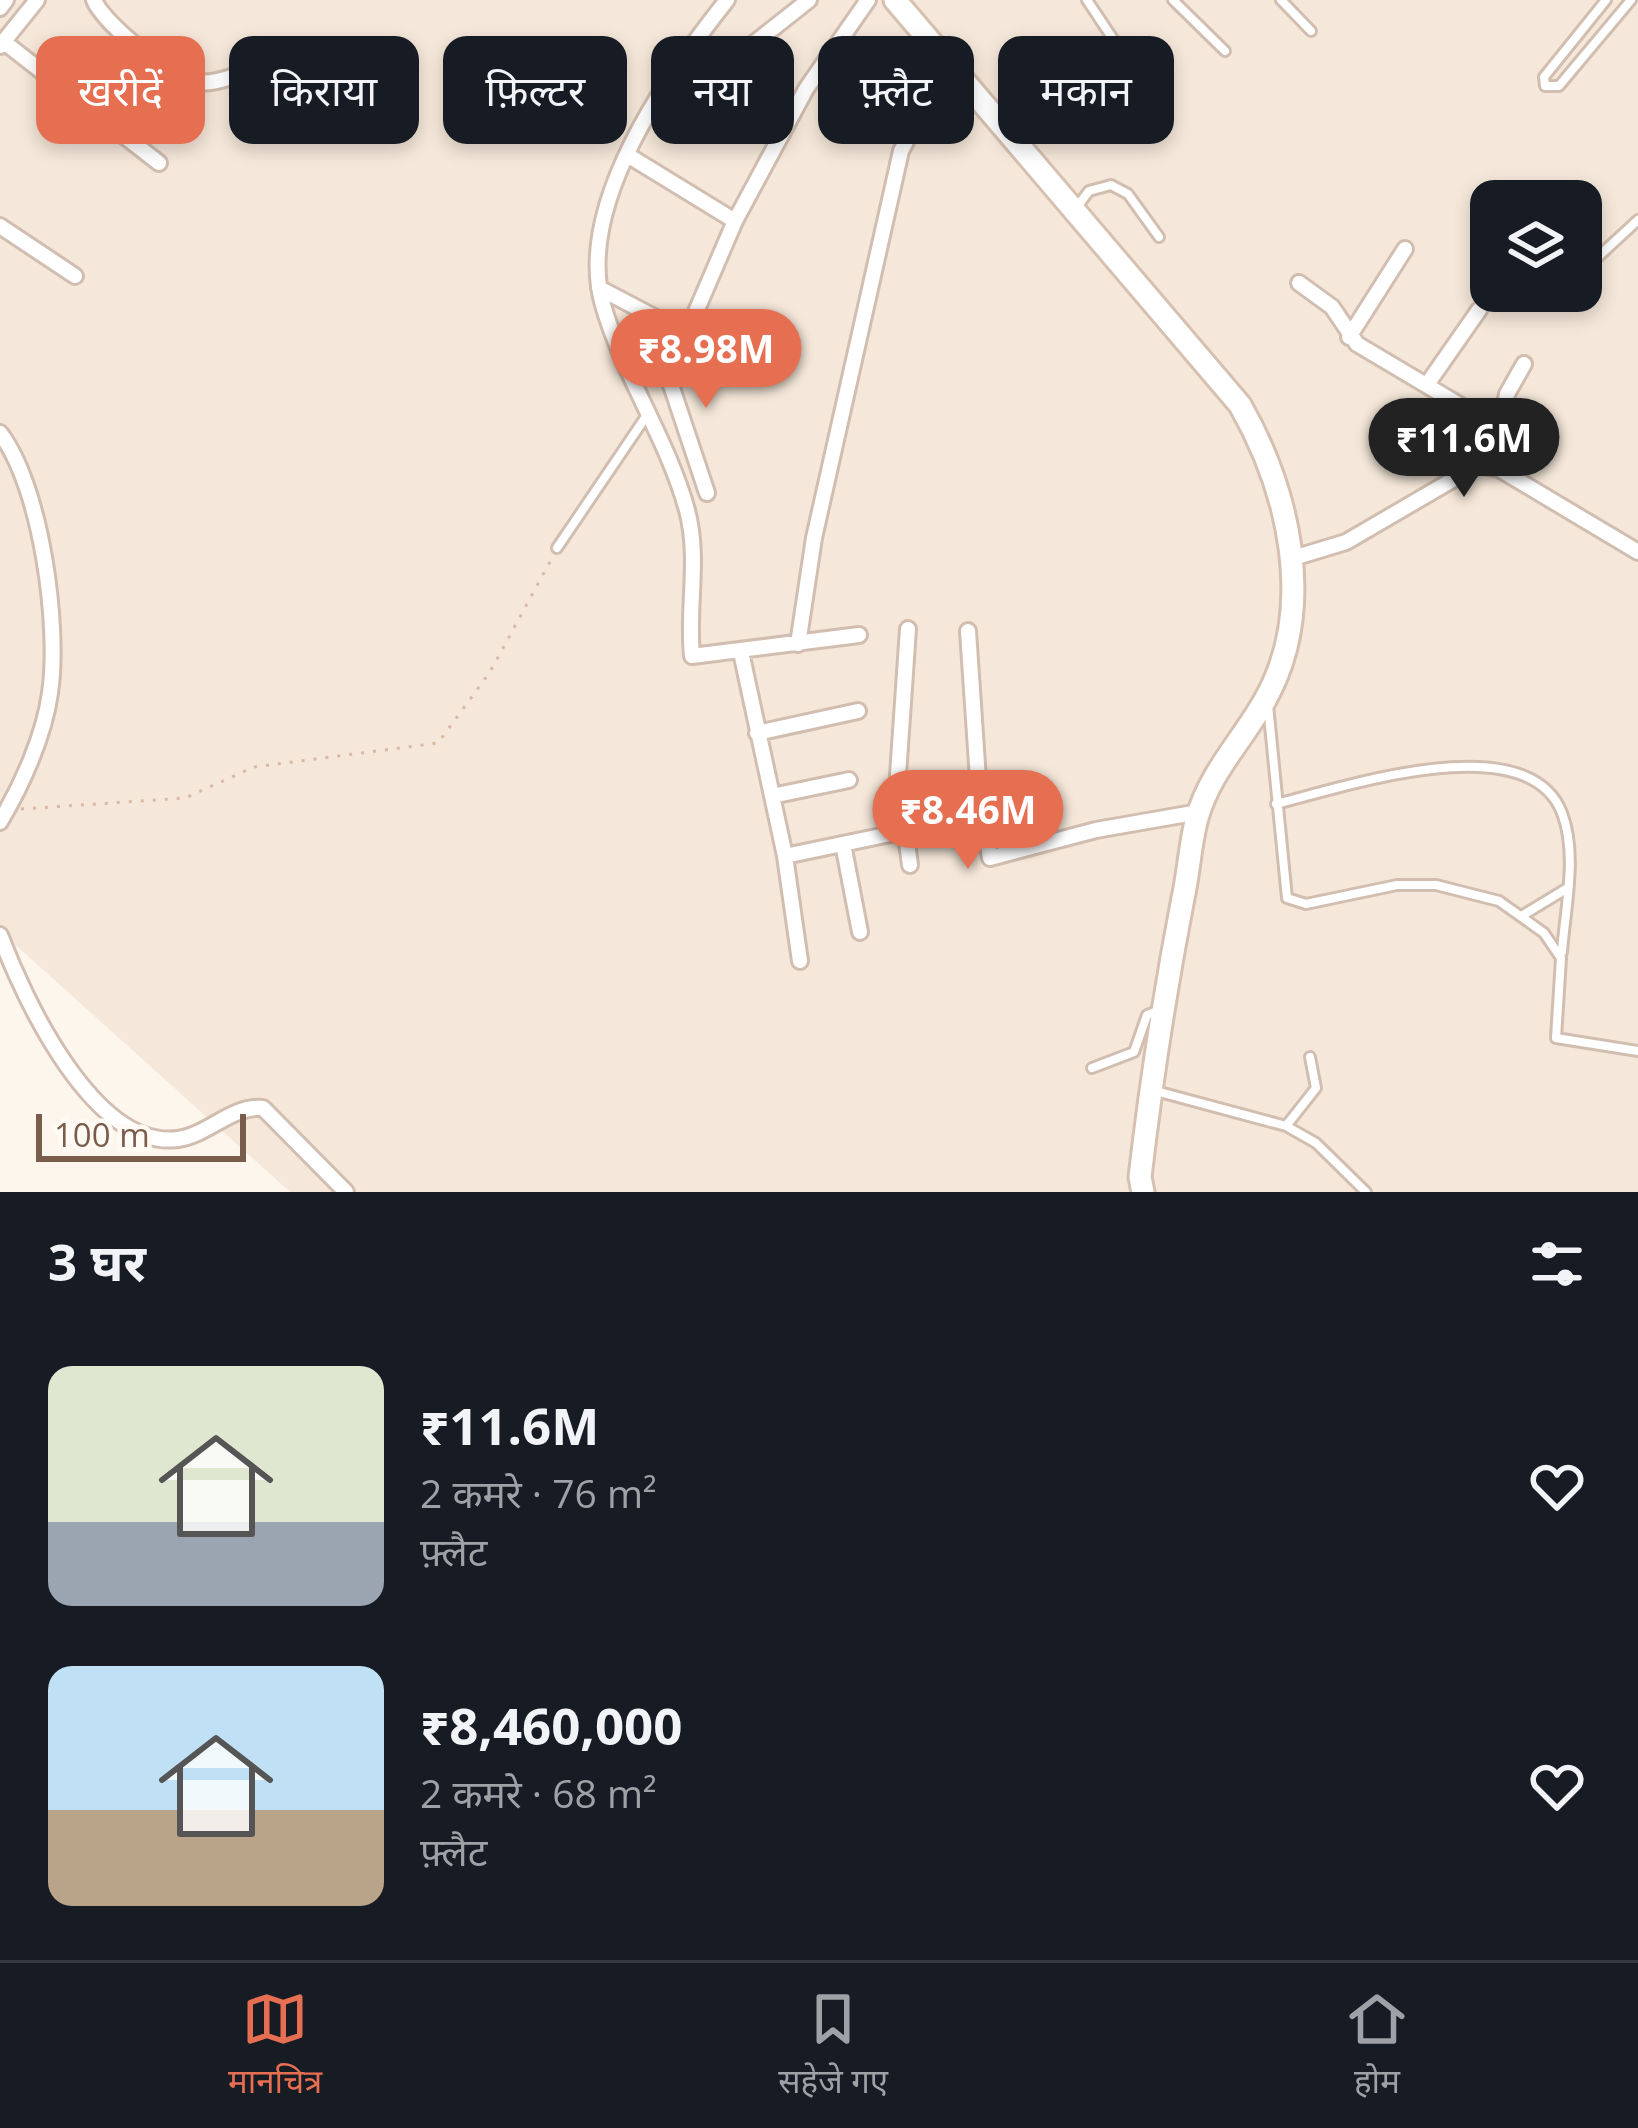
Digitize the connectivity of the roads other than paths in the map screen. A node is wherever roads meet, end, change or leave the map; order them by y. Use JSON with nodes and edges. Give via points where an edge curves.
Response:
{"nodes":[{"id":1,"x":6,"y":0,"type":"edge"},
{"id":2,"x":37,"y":0,"type":"edge"},
{"id":3,"x":94,"y":0,"type":"edge"},
{"id":4,"x":728,"y":0,"type":"edge"},
{"id":5,"x":809,"y":0,"type":"edge"},
{"id":6,"x":868,"y":0,"type":"edge"},
{"id":7,"x":895,"y":0,"type":"edge"},
{"id":8,"x":1087,"y":0,"type":"edge"},
{"id":9,"x":1174,"y":0,"type":"edge"},
{"id":10,"x":1281,"y":0,"type":"edge"},
{"id":11,"x":1606,"y":0,"type":"edge"},
{"id":12,"x":1631,"y":0,"type":"edge"},
{"id":13,"x":0,"y":8,"type":"edge"},
{"id":14,"x":1311,"y":32,"type":"dead end"},
{"id":15,"x":763,"y":36,"type":"edge"},
{"id":16,"x":926,"y":36,"type":"edge"},
{"id":17,"x":1111,"y":36,"type":"edge"},
{"id":18,"x":2,"y":44,"type":"edge"},
{"id":19,"x":1226,"y":50,"type":"dead end"},
{"id":20,"x":229,"y":77,"type":"edge"},
{"id":21,"x":974,"y":91,"type":"edge"},
{"id":22,"x":905,"y":144,"type":"edge"},
{"id":23,"x":629,"y":156,"type":"junction"},
{"id":24,"x":159,"y":163,"type":"dead end"},
{"id":25,"x":1075,"y":209,"type":"junction"},
{"id":26,"x":1638,"y":220,"type":"edge"},
{"id":27,"x":735,"y":221,"type":"junction"},
{"id":28,"x":0,"y":226,"type":"edge"},
{"id":29,"x":1159,"y":237,"type":"dead end"},
{"id":30,"x":1405,"y":249,"type":"dead end"},
{"id":31,"x":1602,"y":253,"type":"edge"},
{"id":32,"x":75,"y":276,"type":"dead end"},
{"id":33,"x":1299,"y":283,"type":"dead end"},
{"id":34,"x":599,"y":288,"type":"junction"},
{"id":35,"x":1478,"y":312,"type":"edge"},
{"id":36,"x":679,"y":330,"type":"junction"},
{"id":37,"x":1349,"y":337,"type":"junction"},
{"id":38,"x":1524,"y":364,"type":"dead end"},
{"id":39,"x":668,"y":376,"type":"junction"},
{"id":40,"x":1428,"y":383,"type":"junction"},
{"id":41,"x":640,"y":390,"type":"junction"},
{"id":42,"x":650,"y":412,"type":"junction"},
{"id":43,"x":1500,"y":429,"type":"junction"},
{"id":44,"x":0,"y":433,"type":"edge"},
{"id":45,"x":1489,"y":465,"type":"junction"},
{"id":46,"x":706,"y":493,"type":"dead end"},
{"id":47,"x":557,"y":548,"type":"road end"},
{"id":48,"x":1638,"y":552,"type":"edge"},
{"id":49,"x":1290,"y":559,"type":"junction"},
{"id":50,"x":908,"y":629,"type":"dead end"},
{"id":51,"x":968,"y":631,"type":"dead end"},
{"id":52,"x":860,"y":635,"type":"dead end"},
{"id":53,"x":798,"y":644,"type":"junction"},
{"id":54,"x":740,"y":652,"type":"junction"},
{"id":55,"x":1267,"y":698,"type":"junction"},
{"id":56,"x":858,"y":712,"type":"dead end"},
{"id":57,"x":757,"y":733,"type":"junction"},
{"id":58,"x":849,"y":780,"type":"dead end"},
{"id":59,"x":772,"y":796,"type":"junction"},
{"id":60,"x":1276,"y":804,"type":"junction"},
{"id":61,"x":1199,"y":812,"type":"junction"},
{"id":62,"x":982,"y":814,"type":"junction"},
{"id":63,"x":4,"y":816,"type":"edge"},
{"id":64,"x":903,"y":831,"type":"junction"},
{"id":65,"x":842,"y":844,"type":"junction"},
{"id":66,"x":784,"y":856,"type":"junction"},
{"id":67,"x":910,"y":865,"type":"dead end"},
{"id":68,"x":1566,"y":889,"type":"junction"},
{"id":69,"x":1523,"y":915,"type":"junction"},
{"id":70,"x":860,"y":932,"type":"dead end"},
{"id":71,"x":0,"y":934,"type":"edge"},
{"id":72,"x":1561,"y":958,"type":"junction"},
{"id":73,"x":800,"y":961,"type":"dead end"},
{"id":74,"x":1160,"y":1010,"type":"junction"},
{"id":75,"x":1638,"y":1051,"type":"edge"},
{"id":76,"x":1310,"y":1057,"type":"dead end"},
{"id":77,"x":1092,"y":1069,"type":"dead end"},
{"id":78,"x":1150,"y":1090,"type":"junction"},
{"id":79,"x":1286,"y":1126,"type":"junction"},
{"id":80,"x":346,"y":1192,"type":"edge"},
{"id":81,"x":1143,"y":1192,"type":"edge"},
{"id":82,"x":1366,"y":1192,"type":"edge"}],
"edges":[{"from":1,"to":13,"type":"street"},
{"from":2,"to":18,"type":"street"},
{"from":3,"to":20,"type":"street","via":[[105,21],[183,76]]},
{"from":4,"to":23,"type":"street","via":[[685,53]]},
{"from":5,"to":15,"type":"street"},
{"from":6,"to":27,"type":"street","via":[[806,89]]},
{"from":7,"to":16,"type":"street"},
{"from":8,"to":17,"type":"lane"},
{"from":9,"to":19,"type":"lane"},
{"from":10,"to":14,"type":"lane"},
{"from":11,"to":12,"type":"lane","via":[[1544,76],[1545,86],[1559,86]]},
{"from":18,"to":24,"type":"street"},
{"from":21,"to":25,"type":"street"},
{"from":22,"to":53,"type":"street","via":[[814,538]]},
{"from":23,"to":27,"type":"street"},
{"from":23,"to":34,"type":"street","via":[[601,217]]},
{"from":25,"to":29,"type":"lane","via":[[1089,190],[1112,185]]},
{"from":25,"to":49,"type":"street","via":[[1240,405],[1285,507]]},
{"from":26,"to":31,"type":"lane"},
{"from":27,"to":36,"type":"street","via":[[692,325]]},
{"from":28,"to":32,"type":"street"},
{"from":30,"to":37,"type":"street"},
{"from":33,"to":37,"type":"street","via":[[1332,307]]},
{"from":34,"to":36,"type":"street"},
{"from":34,"to":41,"type":"street"},
{"from":35,"to":40,"type":"street"},
{"from":36,"to":39,"type":"street"},
{"from":37,"to":40,"type":"street"},
{"from":38,"to":43,"type":"street"},
{"from":39,"to":41,"type":"street"},
{"from":39,"to":46,"type":"street"},
{"from":40,"to":43,"type":"street"},
{"from":41,"to":42,"type":"street"},
{"from":42,"to":47,"type":"lane"},
{"from":42,"to":54,"type":"street","via":[[692,539],[692,656]]},
{"from":43,"to":45,"type":"street"},
{"from":44,"to":63,"type":"street","via":[[32,504],[52,651],[50,694]]},
{"from":45,"to":48,"type":"street"},
{"from":45,"to":49,"type":"street","via":[[1469,468],[1346,542]]},
{"from":49,"to":55,"type":"street","via":[[1289,632]]},
{"from":50,"to":64,"type":"street","via":[[898,775]]},
{"from":51,"to":62,"type":"street"},
{"from":52,"to":53,"type":"street"},
{"from":53,"to":54,"type":"street"},
{"from":54,"to":57,"type":"street"},
{"from":55,"to":60,"type":"lane"},
{"from":55,"to":61,"type":"street","via":[[1215,772]]},
{"from":56,"to":57,"type":"street"},
{"from":57,"to":59,"type":"street"},
{"from":58,"to":59,"type":"street"},
{"from":59,"to":66,"type":"street"},
{"from":60,"to":68,"type":"lane","via":[[1424,770],[1514,772],[1551,794],[1562,812]]},
{"from":60,"to":69,"type":"lane","via":[[1282,887],[1295,904],[1436,884]]},
{"from":61,"to":62,"type":"street","via":[[990,858]]},
{"from":61,"to":74,"type":"street"},
{"from":62,"to":64,"type":"street"},
{"from":64,"to":65,"type":"street"},
{"from":64,"to":67,"type":"street"},
{"from":65,"to":66,"type":"street"},
{"from":65,"to":70,"type":"street"},
{"from":66,"to":73,"type":"street"},
{"from":68,"to":69,"type":"lane"},
{"from":68,"to":72,"type":"lane"},
{"from":69,"to":72,"type":"lane"},
{"from":71,"to":80,"type":"street","via":[[52,1046],[129,1131],[178,1139],[263,1108]]},
{"from":72,"to":75,"type":"lane","via":[[1556,1038]]},
{"from":74,"to":77,"type":"lane","via":[[1147,1015],[1134,1052]]},
{"from":74,"to":78,"type":"street"},
{"from":76,"to":79,"type":"lane","via":[[1316,1088]]},
{"from":78,"to":79,"type":"lane"},
{"from":78,"to":81,"type":"street"},
{"from":79,"to":82,"type":"lane"}]}
